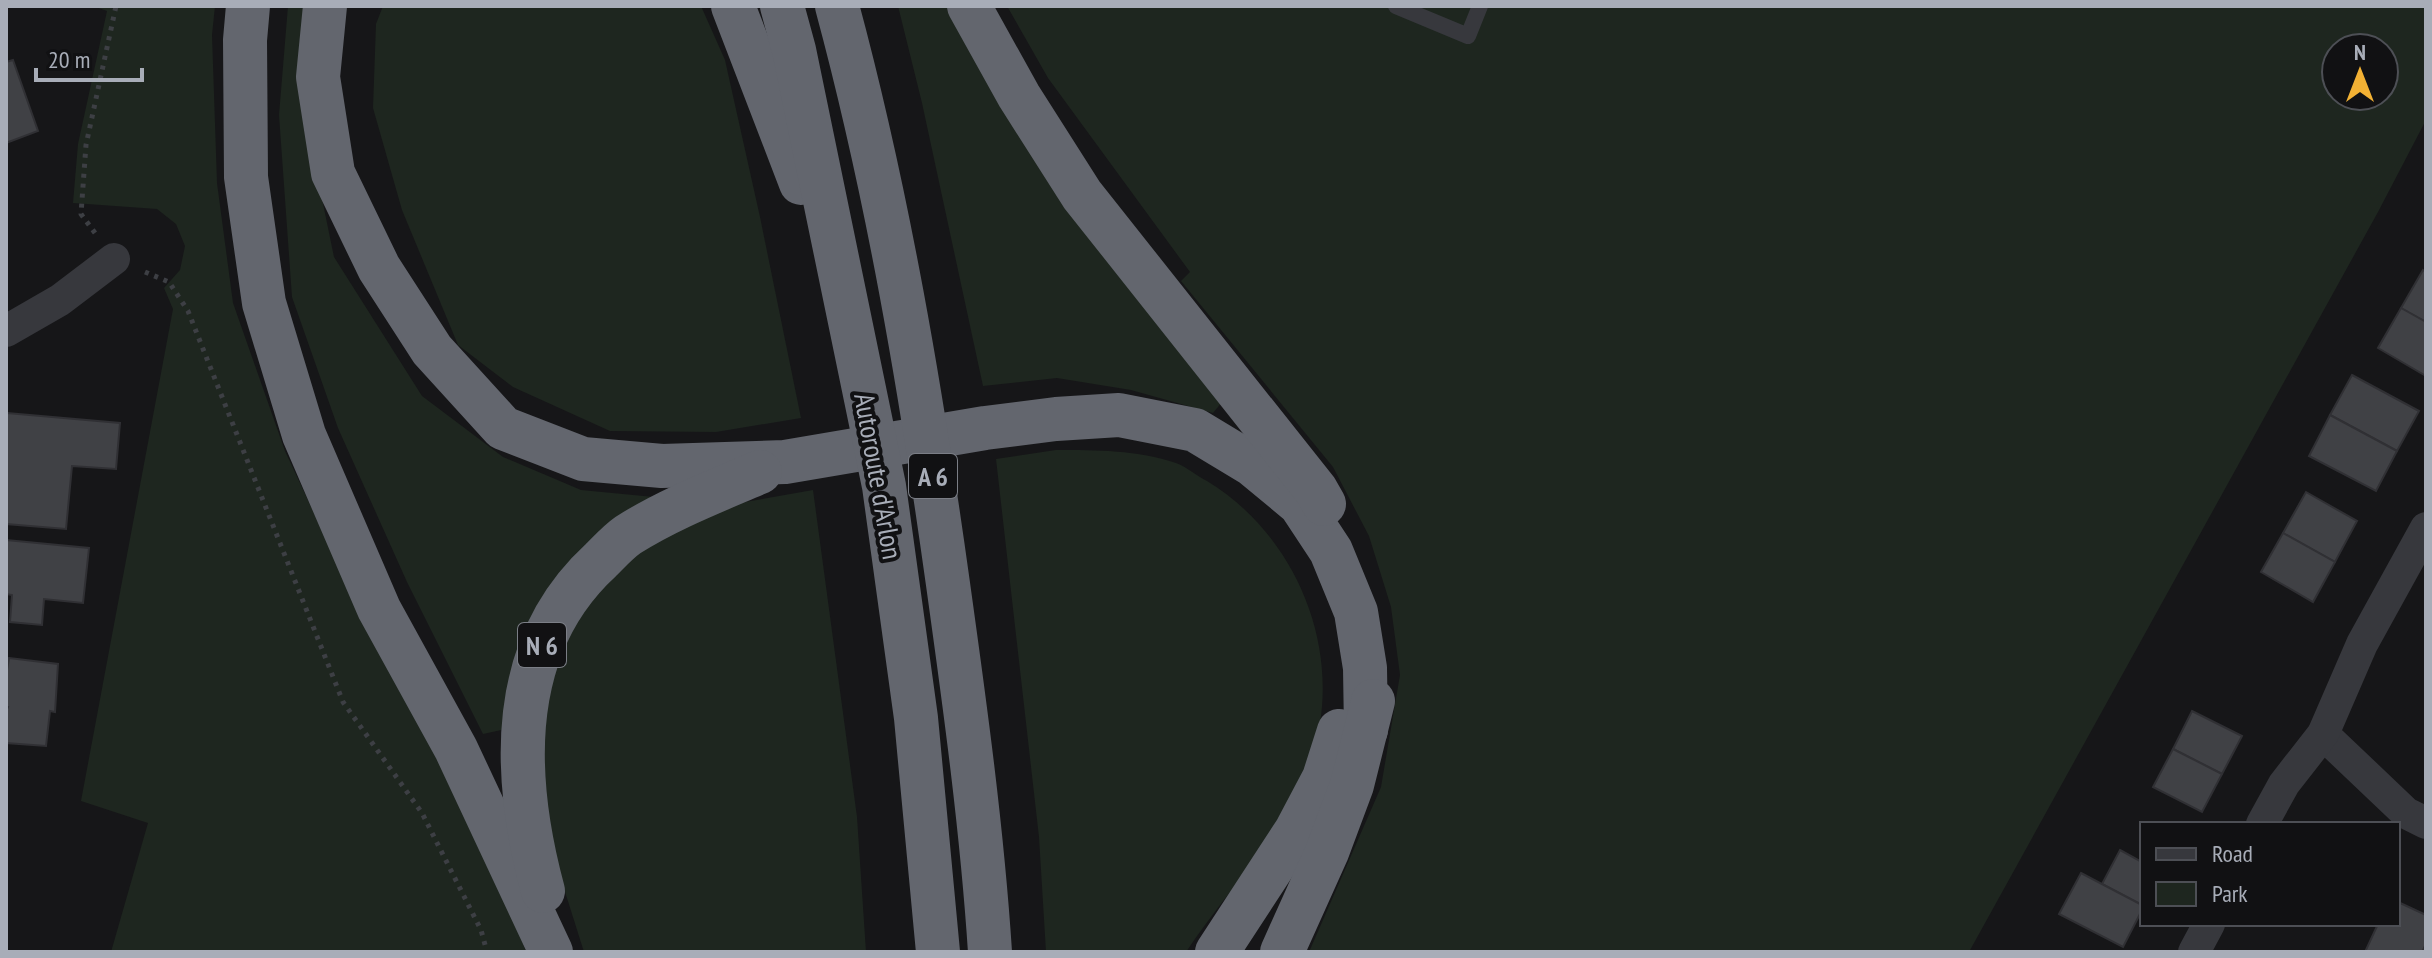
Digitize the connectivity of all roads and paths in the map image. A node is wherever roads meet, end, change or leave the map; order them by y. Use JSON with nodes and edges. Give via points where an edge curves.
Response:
{"nodes":[{"id":1,"x":116,"y":6,"type":"edge"},
{"id":2,"x":248,"y":6,"type":"edge"},
{"id":3,"x":325,"y":6,"type":"edge"},
{"id":4,"x":733,"y":6,"type":"edge"},
{"id":5,"x":782,"y":6,"type":"edge"},
{"id":6,"x":837,"y":6,"type":"edge"},
{"id":7,"x":969,"y":6,"type":"edge"},
{"id":8,"x":1396,"y":6,"type":"edge"},
{"id":9,"x":1480,"y":6,"type":"edge"},
{"id":10,"x":114,"y":259,"type":"junction"},
{"id":11,"x":846,"y":300,"type":"junction"},
{"id":12,"x":6,"y":331,"type":"edge"},
{"id":13,"x":1056,"y":419,"type":"junction"},
{"id":14,"x":785,"y":462,"type":"junction"},
{"id":15,"x":2426,"y":528,"type":"edge"},
{"id":16,"x":1366,"y":730,"type":"junction"},
{"id":17,"x":2323,"y":734,"type":"junction"},
{"id":18,"x":2263,"y":822,"type":"edge"},
{"id":19,"x":2426,"y":823,"type":"edge"},
{"id":20,"x":2208,"y":926,"type":"edge"},
{"id":21,"x":487,"y":952,"type":"edge"},
{"id":22,"x":551,"y":952,"type":"edge"},
{"id":23,"x":560,"y":952,"type":"edge"},
{"id":24,"x":938,"y":952,"type":"edge"},
{"id":25,"x":990,"y":952,"type":"edge"},
{"id":26,"x":1217,"y":952,"type":"edge"},
{"id":27,"x":1282,"y":952,"type":"edge"},
{"id":28,"x":2194,"y":952,"type":"edge"}],
"edges":[{"from":1,"to":10,"type":"path","via":[[86,145],[81,214]]},
{"from":2,"to":22,"type":"highway","via":[[246,177],[264,303],[304,435],[379,609],[456,749]]},
{"from":3,"to":14,"type":"highway","number":"A 6","via":[[318,77],[333,173],[379,268],[432,350],[503,428],[583,459],[662,466]]},
{"from":4,"to":11,"type":"highway","number":"A 6"},
{"from":5,"to":11,"type":"highway","name":"Autoroute d'Arlon","number":"A 6"},
{"from":6,"to":25,"type":"highway","name":"Autoroute d'Arlon","number":"A 6","via":[[859,87],[924,412],[965,707]]},
{"from":7,"to":16,"type":"highway","number":"A 6","via":[[1082,195],[1316,490],[1347,544],[1373,610],[1378,656]]},
{"from":8,"to":9,"type":"lane","via":[[1468,36]]},
{"from":10,"to":12,"type":"street","via":[[60,300]]},
{"from":10,"to":21,"type":"path","via":[[169,282],[188,311],[343,702],[422,813]]},
{"from":11,"to":24,"type":"highway","name":"Autoroute d'Arlon","number":"A 6","via":[[886,501],[916,718]]},
{"from":13,"to":14,"type":"highway","number":"A 6"},
{"from":13,"to":16,"type":"highway","number":"A 6","via":[[1119,415],[1195,430],[1253,465],[1300,504],[1331,551],[1356,612],[1365,668]]},
{"from":13,"to":26,"type":"highway","via":[[1187,453],[1240,481],[1282,518],[1311,563],[1334,620],[1343,672],[1340,727],[1324,778]]},
{"from":14,"to":23,"type":"highway","number":"N 6","via":[[626,536],[580,578],[547,629],[527,688],[521,748],[531,847]]},
{"from":15,"to":17,"type":"street","via":[[2362,644]]},
{"from":16,"to":27,"type":"highway","number":"A 6","via":[[1347,798]]},
{"from":17,"to":18,"type":"street","via":[[2284,784]]},
{"from":17,"to":19,"type":"street","via":[[2406,813]]},
{"from":20,"to":28,"type":"street"}]}
